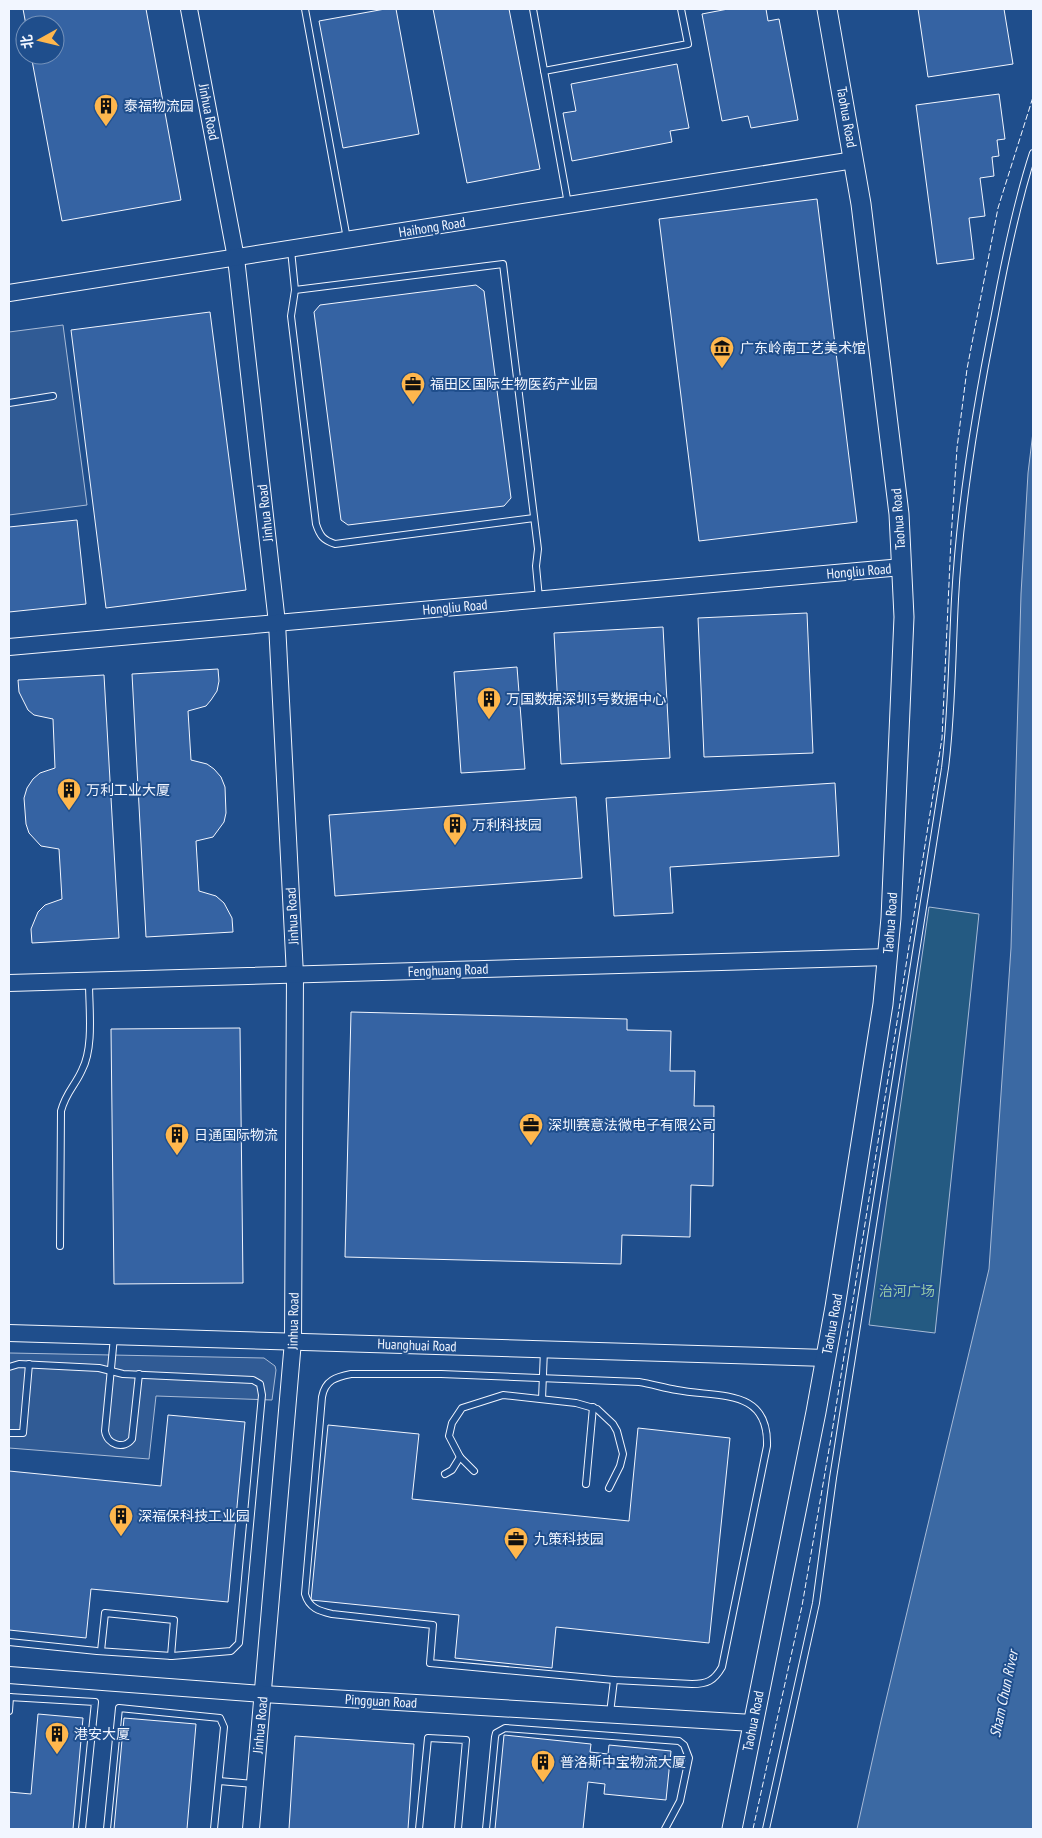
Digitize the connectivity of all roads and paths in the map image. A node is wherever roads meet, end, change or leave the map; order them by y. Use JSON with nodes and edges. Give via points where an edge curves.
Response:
{"nodes":[{"id":1,"x":189,"y":9,"type":"edge"},
{"id":2,"x":305,"y":9,"type":"edge"},
{"id":3,"x":533,"y":9,"type":"edge"},
{"id":4,"x":681,"y":9,"type":"edge"},
{"id":5,"x":827,"y":9,"type":"edge"},
{"id":6,"x":544,"y":71,"type":"junction"},
{"id":7,"x":1033,"y":152,"type":"edge"},
{"id":8,"x":854,"y":160,"type":"junction"},
{"id":9,"x":568,"y":205,"type":"junction"},
{"id":10,"x":348,"y":240,"type":"junction"},
{"id":11,"x":291,"y":250,"type":"junction"},
{"id":12,"x":236,"y":258,"type":"junction"},
{"id":13,"x":295,"y":290,"type":"junction"},
{"id":14,"x":9,"y":293,"type":"edge"},
{"id":15,"x":53,"y":396,"type":"dead end"},
{"id":16,"x":9,"y":403,"type":"edge"},
{"id":17,"x":534,"y":518,"type":"junction"},
{"id":18,"x":902,"y":567,"type":"junction"},
{"id":19,"x":539,"y":599,"type":"junction"},
{"id":20,"x":277,"y":623,"type":"junction"},
{"id":21,"x":9,"y":647,"type":"edge"},
{"id":22,"x":888,"y":957,"type":"junction"},
{"id":23,"x":295,"y":975,"type":"junction"},
{"id":24,"x":90,"y":981,"type":"junction"},
{"id":25,"x":9,"y":983,"type":"edge"},
{"id":26,"x":60,"y":1246,"type":"dead end"},
{"id":27,"x":9,"y":1333,"type":"edge"},
{"id":28,"x":114,"y":1336,"type":"junction"},
{"id":29,"x":293,"y":1341,"type":"junction"},
{"id":30,"x":545,"y":1349,"type":"junction"},
{"id":31,"x":826,"y":1358,"type":"junction"},
{"id":32,"x":29,"y":1364,"type":"junction"},
{"id":33,"x":9,"y":1367,"type":"edge"},
{"id":34,"x":110,"y":1370,"type":"junction"},
{"id":35,"x":139,"y":1374,"type":"junction"},
{"id":36,"x":543,"y":1378,"type":"junction"},
{"id":37,"x":542,"y":1399,"type":"junction"},
{"id":38,"x":593,"y":1408,"type":"junction"},
{"id":39,"x":9,"y":1433,"type":"edge"},
{"id":40,"x":460,"y":1457,"type":"junction"},
{"id":41,"x":474,"y":1471,"type":"dead end"},
{"id":42,"x":445,"y":1474,"type":"dead end"},
{"id":43,"x":586,"y":1484,"type":"dead end"},
{"id":44,"x":608,"y":1488,"type":"dead end"},
{"id":45,"x":9,"y":1642,"type":"edge"},
{"id":46,"x":101,"y":1652,"type":"junction"},
{"id":47,"x":171,"y":1656,"type":"junction"},
{"id":48,"x":9,"y":1676,"type":"edge"},
{"id":49,"x":614,"y":1680,"type":"junction"},
{"id":50,"x":263,"y":1694,"type":"junction"},
{"id":51,"x":9,"y":1697,"type":"edge"},
{"id":52,"x":9,"y":1711,"type":"edge"},
{"id":53,"x":610,"y":1714,"type":"junction"},
{"id":54,"x":752,"y":1723,"type":"junction"},
{"id":55,"x":219,"y":1781,"type":"junction"},
{"id":56,"x":255,"y":1784,"type":"junction"},
{"id":57,"x":82,"y":1829,"type":"edge"},
{"id":58,"x":108,"y":1829,"type":"edge"},
{"id":59,"x":214,"y":1829,"type":"edge"},
{"id":60,"x":251,"y":1829,"type":"edge"},
{"id":61,"x":420,"y":1829,"type":"edge"},
{"id":62,"x":458,"y":1829,"type":"edge"},
{"id":63,"x":486,"y":1829,"type":"edge"},
{"id":64,"x":665,"y":1829,"type":"edge"},
{"id":65,"x":732,"y":1829,"type":"edge"},
{"id":66,"x":766,"y":1829,"type":"edge"}],
"edges":[{"from":1,"to":12,"type":"street","name":"Jinhua Road"},
{"from":2,"to":10,"type":"lane"},
{"from":3,"to":6,"type":"lane"},
{"from":4,"to":6,"type":"lane","via":[[688,44]]},
{"from":5,"to":8,"type":"main road","name":"Taohua Road"},
{"from":6,"to":9,"type":"lane"},
{"from":7,"to":66,"type":"lane","via":[[1014,218],[980,385],[955,598],[950,726],[945,768],[816,1603]]},
{"from":8,"to":9,"type":"street","name":"Haihong Road"},
{"from":8,"to":18,"type":"main road","name":"Taohua Road","via":[[900,514]]},
{"from":9,"to":10,"type":"street","name":"Haihong Road"},
{"from":10,"to":11,"type":"street","name":"Haihong Road"},
{"from":11,"to":12,"type":"street","name":"Haihong Road"},
{"from":11,"to":13,"type":"lane"},
{"from":12,"to":14,"type":"street","name":"Haihong Road"},
{"from":12,"to":20,"type":"street","name":"Jinhua Road"},
{"from":13,"to":17,"type":"lane","via":[[503,264]]},
{"from":13,"to":17,"type":"lane","via":[[291,316],[293,336],[316,524],[325,541],[335,544]]},
{"from":15,"to":16,"type":"lane"},
{"from":17,"to":19,"type":"lane"},
{"from":18,"to":19,"type":"street","name":"Hongliu Road"},
{"from":18,"to":22,"type":"main road","name":"Taohua Road","via":[[904,617]]},
{"from":19,"to":20,"type":"street","name":"Hongliu Road"},
{"from":20,"to":21,"type":"street","name":"Hongliu Road"},
{"from":20,"to":23,"type":"street","name":"Jinhua Road"},
{"from":22,"to":23,"type":"street","name":"Fenghuang Road"},
{"from":22,"to":31,"type":"main road","name":"Taohua Road"},
{"from":23,"to":24,"type":"street","name":"Fenghuang Road"},
{"from":23,"to":29,"type":"street","name":"Jinhua Road"},
{"from":24,"to":25,"type":"street","name":"Fenghuang Road"},
{"from":24,"to":26,"type":"lane","via":[[87,1055],[82,1071],[64,1098],[61,1111]]},
{"from":27,"to":28,"type":"street","name":"Huanghuai Road"},
{"from":28,"to":29,"type":"street","name":"Huanghuai Road"},
{"from":28,"to":34,"type":"lane"},
{"from":29,"to":30,"type":"street","name":"Huanghuai Road"},
{"from":29,"to":50,"type":"street","name":"Jinhua Road"},
{"from":30,"to":31,"type":"street","name":"Huanghuai Road"},
{"from":30,"to":36,"type":"lane"},
{"from":31,"to":54,"type":"main road","name":"Taohua Road"},
{"from":32,"to":33,"type":"lane"},
{"from":32,"to":34,"type":"lane"},
{"from":32,"to":39,"type":"lane","via":[[23,1434]]},
{"from":34,"to":35,"type":"lane"},
{"from":34,"to":35,"type":"lane","via":[[105,1431],[108,1440],[118,1445],[132,1439]]},
{"from":35,"to":47,"type":"lane","via":[[253,1380],[262,1389],[239,1643],[231,1651]]},
{"from":36,"to":37,"type":"lane"},
{"from":36,"to":49,"type":"lane","via":[[639,1382],[735,1397],[757,1412],[767,1434],[723,1661],[717,1676],[704,1684]]},
{"from":36,"to":49,"type":"lane","via":[[351,1374],[328,1382],[322,1397],[305,1594],[307,1602],[319,1611],[434,1625],[430,1662]]},
{"from":37,"to":38,"type":"lane"},
{"from":37,"to":40,"type":"lane","via":[[503,1395],[462,1408],[452,1423],[450,1436]]},
{"from":38,"to":43,"type":"lane"},
{"from":38,"to":44,"type":"lane","via":[[613,1424],[621,1443],[620,1466]]},
{"from":40,"to":41,"type":"lane"},
{"from":40,"to":42,"type":"lane","via":[[452,1470]]},
{"from":45,"to":46,"type":"lane"},
{"from":46,"to":47,"type":"lane"},
{"from":46,"to":47,"type":"lane","via":[[105,1613],[174,1620]]},
{"from":48,"to":50,"type":"street","name":"Pingguan Road"},
{"from":49,"to":53,"type":"lane"},
{"from":50,"to":53,"type":"street","name":"Pingguan Road"},
{"from":50,"to":56,"type":"street","name":"Jinhua Road"},
{"from":51,"to":52,"type":"lane"},
{"from":51,"to":57,"type":"lane","via":[[95,1702]]},
{"from":53,"to":54,"type":"street","name":"Pingguan Road"},
{"from":54,"to":65,"type":"main road","name":"Taohua Road"},
{"from":55,"to":56,"type":"lane"},
{"from":55,"to":58,"type":"lane","via":[[224,1727],[220,1718],[119,1708]]},
{"from":55,"to":59,"type":"lane"},
{"from":56,"to":60,"type":"street","name":"Jinhua Road"},
{"from":61,"to":62,"type":"lane","via":[[428,1738],[466,1740]]},
{"from":63,"to":64,"type":"lane","via":[[495,1737],[505,1728],[679,1742],[684,1745],[689,1758],[680,1801]]}]}
